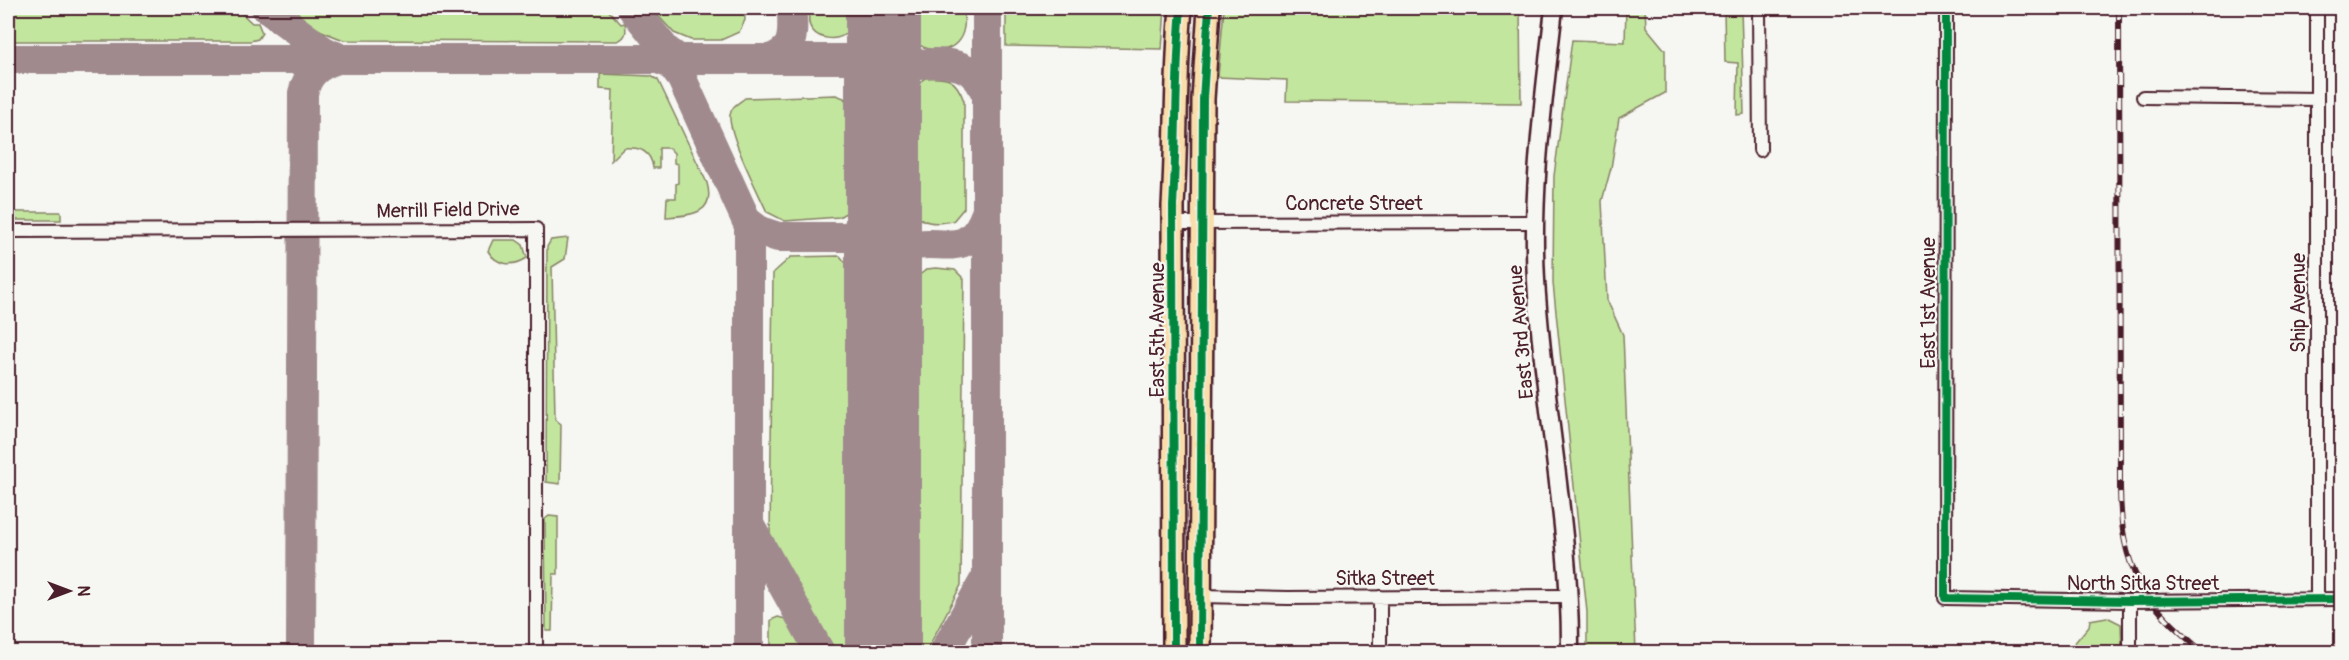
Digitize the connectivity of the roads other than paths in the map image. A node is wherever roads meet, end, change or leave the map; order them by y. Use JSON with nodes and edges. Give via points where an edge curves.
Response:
{"nodes":[{"id":1,"x":1181,"y":8,"type":"edge"},
{"id":2,"x":1209,"y":8,"type":"edge"},
{"id":3,"x":1554,"y":8,"type":"edge"},
{"id":4,"x":1759,"y":8,"type":"edge"},
{"id":5,"x":1946,"y":8,"type":"edge"},
{"id":6,"x":2317,"y":8,"type":"edge"},
{"id":7,"x":2143,"y":97,"type":"dead end"},
{"id":8,"x":2317,"y":99,"type":"junction"},
{"id":9,"x":1760,"y":150,"type":"dead end"},
{"id":10,"x":1534,"y":222,"type":"junction"},
{"id":11,"x":1173,"y":223,"type":"junction"},
{"id":12,"x":1202,"y":223,"type":"junction"},
{"id":13,"x":8,"y":231,"type":"edge"},
{"id":14,"x":1201,"y":596,"type":"junction"},
{"id":15,"x":1568,"y":596,"type":"junction"},
{"id":16,"x":1380,"y":597,"type":"junction"},
{"id":17,"x":1945,"y":598,"type":"joint"},
{"id":18,"x":2318,"y":599,"type":"junction"},
{"id":19,"x":2342,"y":599,"type":"edge"},
{"id":20,"x":2130,"y":601,"type":"junction"},
{"id":21,"x":536,"y":652,"type":"edge"},
{"id":22,"x":1174,"y":652,"type":"edge"},
{"id":23,"x":1200,"y":652,"type":"edge"},
{"id":24,"x":1380,"y":652,"type":"edge"},
{"id":25,"x":1570,"y":652,"type":"edge"},
{"id":26,"x":2130,"y":652,"type":"edge"}],
"edges":[{"from":1,"to":11,"type":"highway","name":"East 5th Avenue"},
{"from":2,"to":12,"type":"highway","via":[[1203,82]]},
{"from":3,"to":10,"type":"main road","name":"East 3rd Avenue","via":[[1538,146]]},
{"from":4,"to":9,"type":"street"},
{"from":5,"to":17,"type":"street","name":"East 1st Avenue"},
{"from":6,"to":8,"type":"street","name":"Ship Avenue"},
{"from":7,"to":8,"type":"street"},
{"from":8,"to":18,"type":"street","name":"Ship Avenue"},
{"from":10,"to":12,"type":"street","name":"Concrete Street"},
{"from":10,"to":15,"type":"main road","name":"East 3rd Avenue","via":[[1536,282]]},
{"from":11,"to":12,"type":"street","name":"Concrete Street"},
{"from":11,"to":22,"type":"highway","name":"East 5th Avenue"},
{"from":12,"to":14,"type":"highway"},
{"from":13,"to":21,"type":"street","name":"Merrill Field Drive","via":[[536,229]]},
{"from":14,"to":16,"type":"street","name":"Sitka Street"},
{"from":14,"to":23,"type":"highway"},
{"from":15,"to":16,"type":"street","name":"Sitka Street"},
{"from":15,"to":25,"type":"main road","name":"East 3rd Avenue"},
{"from":16,"to":24,"type":"street"},
{"from":17,"to":20,"type":"street","name":"North Sitka Street"},
{"from":18,"to":19,"type":"street","name":"North Sitka Street"},
{"from":18,"to":20,"type":"street","name":"North Sitka Street"},
{"from":20,"to":26,"type":"street"}]}
